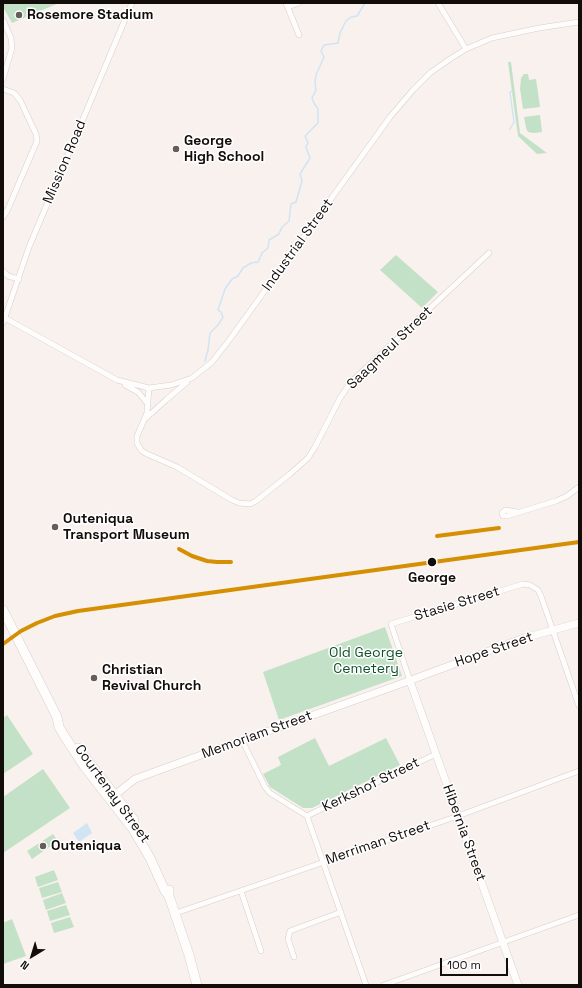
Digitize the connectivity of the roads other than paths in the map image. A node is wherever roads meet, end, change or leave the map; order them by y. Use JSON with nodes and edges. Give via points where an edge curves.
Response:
{"nodes":[{"id":1,"x":132,"y":3,"type":"edge"},
{"id":2,"x":299,"y":3,"type":"edge"},
{"id":3,"x":438,"y":3,"type":"edge"},
{"id":4,"x":287,"y":5,"type":"edge"},
{"id":5,"x":3,"y":20,"type":"edge"},
{"id":6,"x":579,"y":22,"type":"edge"},
{"id":7,"x":299,"y":35,"type":"dead end"},
{"id":8,"x":466,"y":49,"type":"junction"},
{"id":9,"x":3,"y":79,"type":"edge"},
{"id":10,"x":3,"y":89,"type":"edge"},
{"id":11,"x":3,"y":217,"type":"edge"},
{"id":12,"x":489,"y":253,"type":"dead end"},
{"id":13,"x":3,"y":271,"type":"edge"},
{"id":14,"x":18,"y":279,"type":"junction"},
{"id":15,"x":4,"y":321,"type":"edge"},
{"id":16,"x":192,"y":378,"type":"junction"},
{"id":17,"x":117,"y":380,"type":"junction"},
{"id":18,"x":149,"y":388,"type":"junction"},
{"id":19,"x":147,"y":403,"type":"junction"},
{"id":20,"x":144,"y":421,"type":"junction"},
{"id":21,"x":579,"y":487,"type":"edge"},
{"id":22,"x":517,"y":512,"type":"dead end"},
{"id":23,"x":3,"y":610,"type":"edge"},
{"id":24,"x":579,"y":623,"type":"edge"},
{"id":25,"x":552,"y":631,"type":"junction"},
{"id":26,"x":410,"y":681,"type":"junction"},
{"id":27,"x":579,"y":684,"type":"edge"},
{"id":28,"x":572,"y":686,"type":"junction"},
{"id":29,"x":579,"y":706,"type":"edge"},
{"id":30,"x":242,"y":740,"type":"junction"},
{"id":31,"x":436,"y":754,"type":"junction"},
{"id":32,"x":579,"y":771,"type":"edge"},
{"id":33,"x":112,"y":797,"type":"junction"},
{"id":34,"x":307,"y":816,"type":"junction"},
{"id":35,"x":458,"y":816,"type":"junction"},
{"id":36,"x":322,"y":863,"type":"junction"},
{"id":37,"x":241,"y":891,"type":"junction"},
{"id":38,"x":340,"y":912,"type":"junction"},
{"id":39,"x":176,"y":913,"type":"junction"},
{"id":40,"x":579,"y":915,"type":"edge"},
{"id":41,"x":503,"y":942,"type":"junction"},
{"id":42,"x":261,"y":951,"type":"dead end"},
{"id":43,"x":189,"y":955,"type":"junction"},
{"id":44,"x":294,"y":957,"type":"dead end"},
{"id":45,"x":196,"y":985,"type":"edge"},
{"id":46,"x":202,"y":985,"type":"edge"},
{"id":47,"x":366,"y":985,"type":"edge"},
{"id":48,"x":384,"y":985,"type":"edge"},
{"id":49,"x":518,"y":985,"type":"edge"}],
"edges":[{"from":1,"to":14,"type":"street","name":"Mission Road","via":[[34,234]]},
{"from":2,"to":4,"type":"street"},
{"from":3,"to":8,"type":"street"},
{"from":4,"to":7,"type":"street"},
{"from":5,"to":9,"type":"street","via":[[12,38],[12,48]]},
{"from":6,"to":8,"type":"street","name":"Industrial Street","via":[[508,33]]},
{"from":8,"to":16,"type":"street","name":"Industrial Street","via":[[430,73],[399,106],[230,339],[212,362]]},
{"from":10,"to":11,"type":"street","via":[[14,93],[20,100],[37,141]]},
{"from":12,"to":20,"type":"street","name":"Saagmeul Street","via":[[351,382],[308,458],[250,504],[232,500],[177,467],[141,450],[136,436]]},
{"from":13,"to":14,"type":"street","via":[[8,276]]},
{"from":14,"to":15,"type":"street","name":"Mission Road"},
{"from":15,"to":17,"type":"street","name":"Industrial Street"},
{"from":16,"to":18,"type":"street","name":"Industrial Street","via":[[170,386]]},
{"from":16,"to":20,"type":"street"},
{"from":17,"to":18,"type":"street","name":"Industrial Street"},
{"from":17,"to":19,"type":"street","via":[[138,392]]},
{"from":18,"to":19,"type":"street","name":"Saagmeul Street"},
{"from":19,"to":20,"type":"street","name":"Saagmeul Street"},
{"from":21,"to":22,"type":"street","via":[[562,499]]},
{"from":23,"to":33,"type":"highway","name":"Courtenay Street","via":[[57,717]]},
{"from":24,"to":25,"type":"street","name":"Hope Street"},
{"from":25,"to":26,"type":"street","name":"Hope Street","via":[[524,638]]},
{"from":25,"to":26,"type":"street","name":"Stasie Street","via":[[538,590],[523,584],[391,624]]},
{"from":25,"to":28,"type":"street"},
{"from":26,"to":30,"type":"street","name":"Memoriam Street"},
{"from":26,"to":31,"type":"street","name":"Hibernia Street"},
{"from":27,"to":28,"type":"street"},
{"from":28,"to":29,"type":"street"},
{"from":30,"to":33,"type":"street","name":"Memoriam Street","via":[[135,779]]},
{"from":30,"to":34,"type":"street","via":[[265,788]]},
{"from":31,"to":34,"type":"street","name":"Kerkshof Street"},
{"from":31,"to":35,"type":"street","name":"Hibernia Street"},
{"from":32,"to":35,"type":"street","name":"Merriman Street"},
{"from":33,"to":39,"type":"highway","name":"Courtenay Street","via":[[138,837]]},
{"from":34,"to":36,"type":"street"},
{"from":35,"to":36,"type":"street","name":"Merriman Street"},
{"from":35,"to":41,"type":"street","name":"Hibernia Street"},
{"from":36,"to":37,"type":"street","name":"Merriman Street"},
{"from":36,"to":38,"type":"street"},
{"from":37,"to":39,"type":"street","name":"Merriman Street"},
{"from":37,"to":42,"type":"street"},
{"from":38,"to":44,"type":"street","via":[[290,931],[288,939]]},
{"from":38,"to":47,"type":"street"},
{"from":39,"to":43,"type":"highway","name":"Courtenay Street"},
{"from":40,"to":41,"type":"street"},
{"from":41,"to":48,"type":"street"},
{"from":41,"to":49,"type":"street","name":"Hibernia Street"},
{"from":43,"to":45,"type":"highway","name":"Courtenay Street"},
{"from":43,"to":46,"type":"highway","name":"Courtenay Street"}]}
